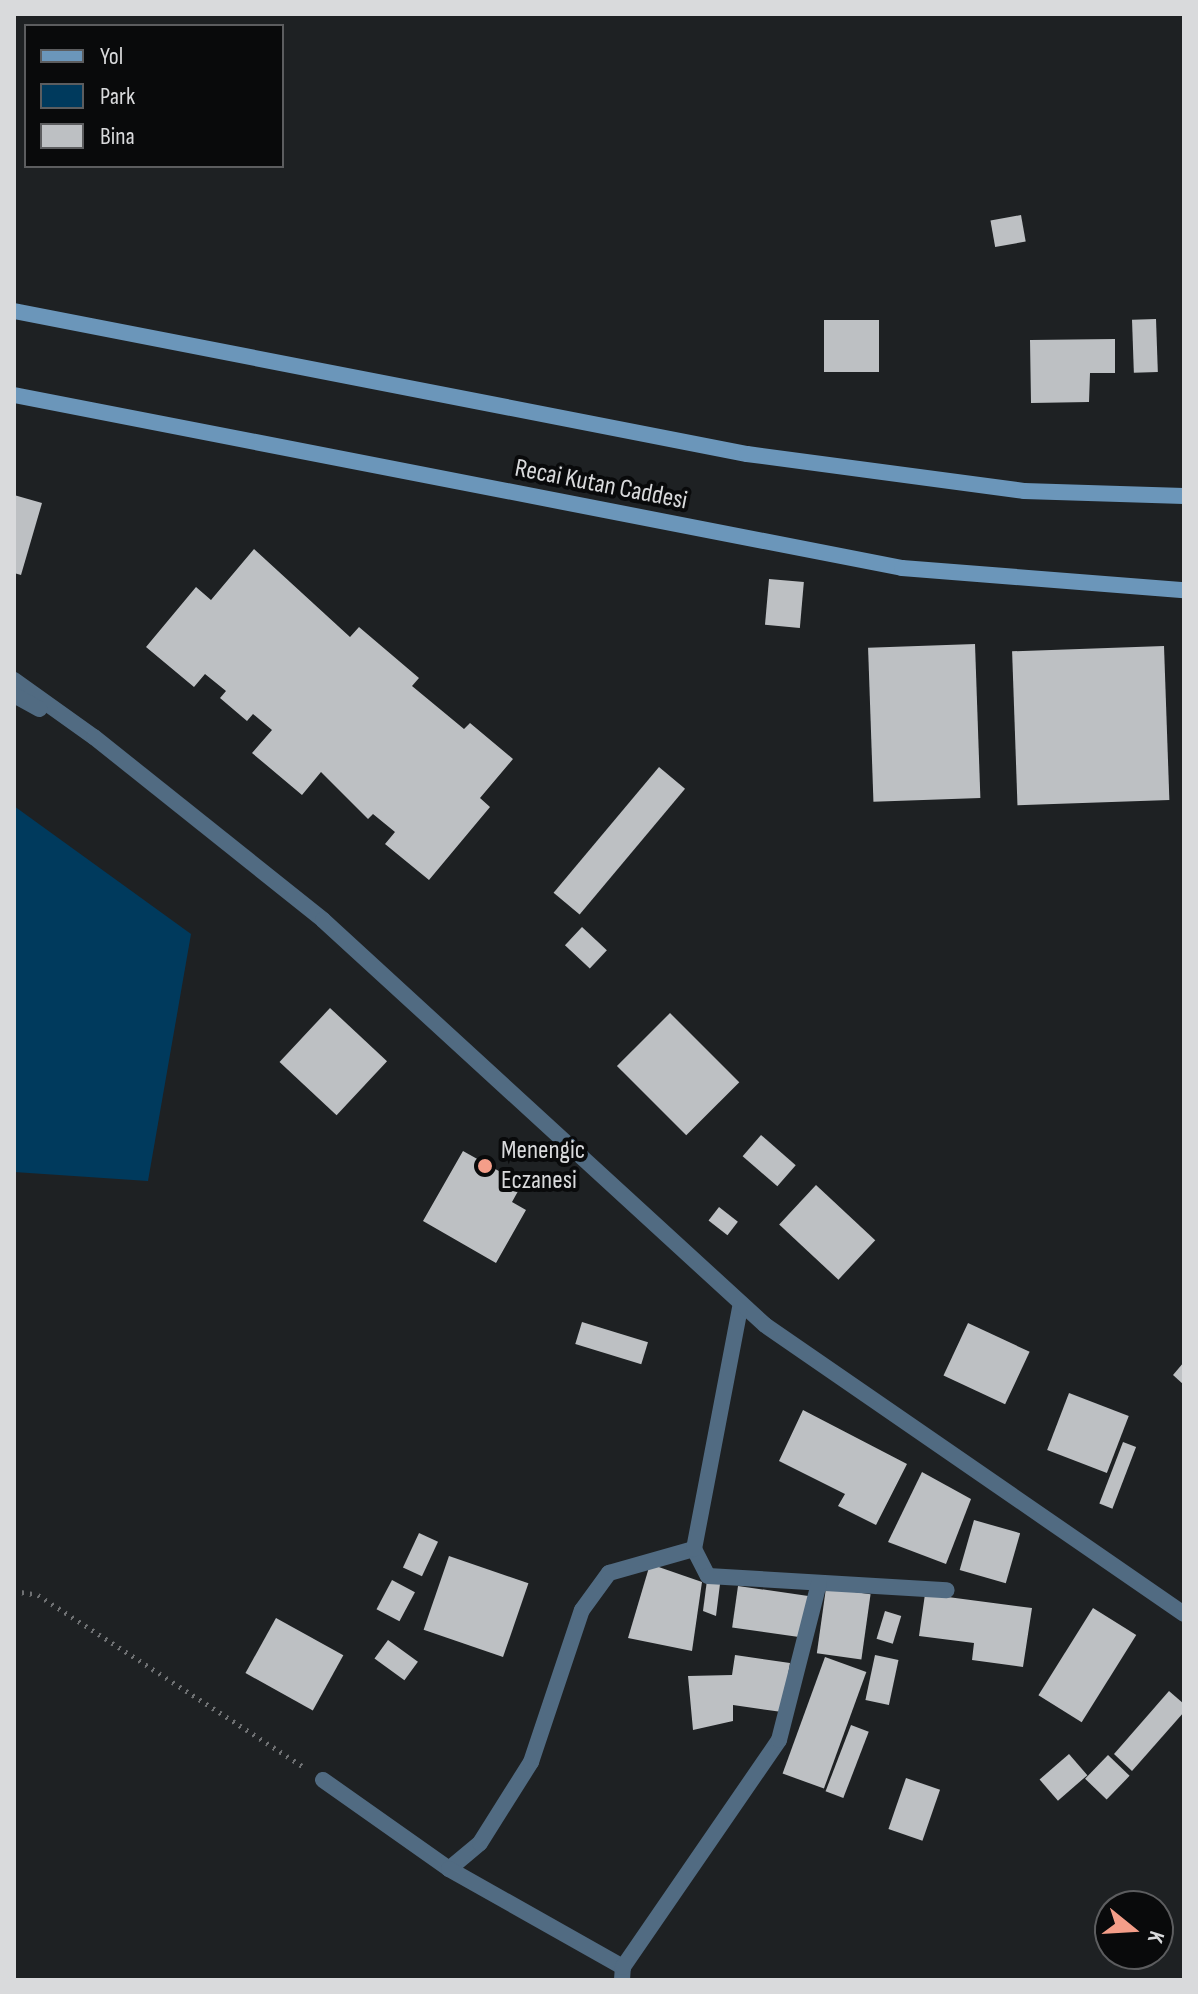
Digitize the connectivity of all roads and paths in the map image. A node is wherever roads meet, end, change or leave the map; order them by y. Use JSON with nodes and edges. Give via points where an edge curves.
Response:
{"nodes":[{"id":1,"x":14,"y":311,"type":"edge"},
{"id":2,"x":14,"y":395,"type":"edge"},
{"id":3,"x":1184,"y":496,"type":"edge"},
{"id":4,"x":1184,"y":590,"type":"edge"},
{"id":5,"x":14,"y":680,"type":"edge"},
{"id":6,"x":14,"y":695,"type":"edge"},
{"id":7,"x":94,"y":737,"type":"junction"},
{"id":8,"x":741,"y":1303,"type":"junction"},
{"id":9,"x":694,"y":1549,"type":"junction"},
{"id":10,"x":819,"y":1583,"type":"junction"},
{"id":11,"x":947,"y":1590,"type":"dead end"},
{"id":12,"x":14,"y":1591,"type":"edge"},
{"id":13,"x":1184,"y":1614,"type":"edge"},
{"id":14,"x":323,"y":1780,"type":"joint"},
{"id":15,"x":449,"y":1869,"type":"junction"},
{"id":16,"x":622,"y":1973,"type":"edge"}],
"edges":[{"from":1,"to":3,"type":"main road","via":[[747,454],[1024,491]]},
{"from":2,"to":4,"type":"main road","name":"Recai Kutan Caddesi","via":[[902,568]]},
{"from":5,"to":7,"type":"street"},
{"from":6,"to":7,"type":"street"},
{"from":7,"to":8,"type":"street","via":[[323,920]]},
{"from":8,"to":9,"type":"street"},
{"from":8,"to":13,"type":"street","via":[[765,1325]]},
{"from":9,"to":10,"type":"street","via":[[708,1576]]},
{"from":9,"to":15,"type":"street","via":[[609,1573],[582,1610],[531,1762],[480,1843]]},
{"from":10,"to":11,"type":"street"},
{"from":10,"to":16,"type":"street","via":[[779,1740]]},
{"from":12,"to":14,"type":"path","via":[[38,1595]]},
{"from":14,"to":15,"type":"street"},
{"from":15,"to":16,"type":"street"}]}
